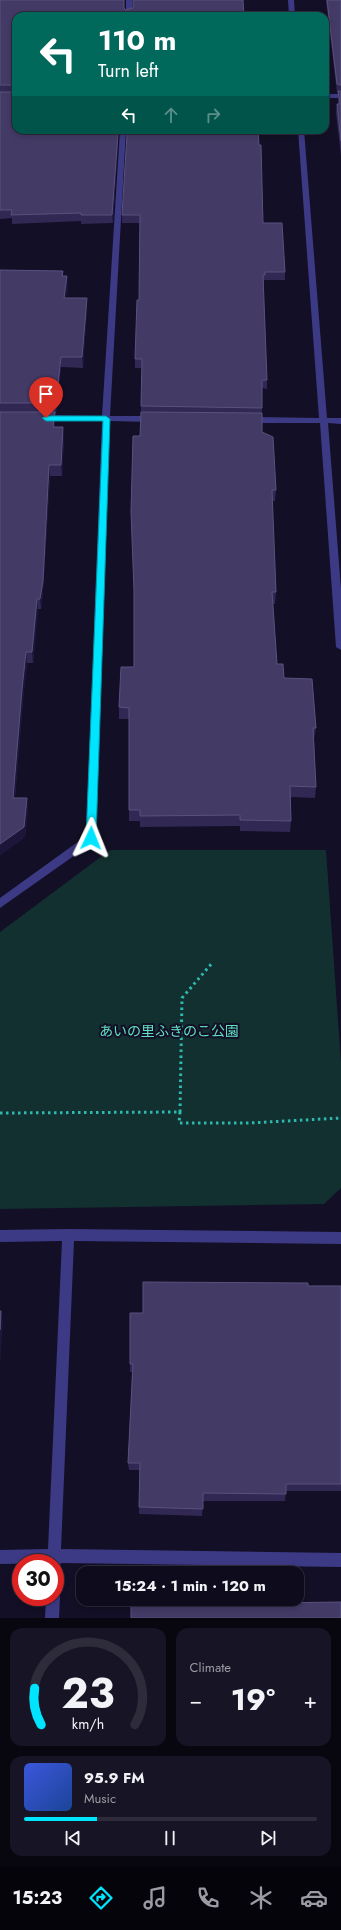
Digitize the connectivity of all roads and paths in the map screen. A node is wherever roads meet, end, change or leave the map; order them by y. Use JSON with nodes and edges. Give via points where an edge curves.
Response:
{"nodes":[{"id":1,"x":129,"y":0,"type":"edge"},
{"id":2,"x":291,"y":0,"type":"edge"},
{"id":3,"x":128,"y":12,"type":"edge"},
{"id":4,"x":292,"y":12,"type":"edge"},
{"id":5,"x":329,"y":96,"type":"edge"},
{"id":6,"x":341,"y":96,"type":"edge"},
{"id":7,"x":123,"y":134,"type":"edge"},
{"id":8,"x":302,"y":134,"type":"edge"},
{"id":9,"x":30,"y":418,"type":"edge"},
{"id":10,"x":106,"y":419,"type":"junction"},
{"id":11,"x":161,"y":419,"type":"edge"},
{"id":12,"x":239,"y":420,"type":"edge"},
{"id":13,"x":324,"y":420,"type":"junction"},
{"id":14,"x":341,"y":421,"type":"edge"},
{"id":15,"x":341,"y":646,"type":"edge"},
{"id":16,"x":0,"y":904,"type":"edge"},
{"id":17,"x":213,"y":962,"type":"dead end"},
{"id":18,"x":180,"y":1112,"type":"junction"},
{"id":19,"x":0,"y":1114,"type":"edge"},
{"id":20,"x":341,"y":1118,"type":"edge"},
{"id":21,"x":68,"y":1235,"type":"junction"},
{"id":22,"x":0,"y":1236,"type":"edge"},
{"id":23,"x":341,"y":1238,"type":"edge"},
{"id":24,"x":54,"y":1554,"type":"edge"},
{"id":25,"x":0,"y":1557,"type":"edge"},
{"id":26,"x":12,"y":1557,"type":"edge"},
{"id":27,"x":64,"y":1559,"type":"edge"},
{"id":28,"x":341,"y":1560,"type":"edge"},
{"id":29,"x":53,"y":1606,"type":"edge"},
{"id":30,"x":52,"y":1618,"type":"edge"}],
"edges":[{"from":1,"to":3,"type":"street"},
{"from":2,"to":4,"type":"street"},
{"from":5,"to":6,"type":"street"},
{"from":7,"to":10,"type":"street"},
{"from":8,"to":13,"type":"street"},
{"from":9,"to":10,"type":"street"},
{"from":10,"to":11,"type":"street"},
{"from":10,"to":16,"type":"street","via":[[91,838]]},
{"from":12,"to":13,"type":"street"},
{"from":13,"to":14,"type":"street"},
{"from":13,"to":15,"type":"street"},
{"from":17,"to":18,"type":"path","via":[[182,998]]},
{"from":18,"to":19,"type":"path"},
{"from":18,"to":20,"type":"path","via":[[180,1123],[249,1123]]},
{"from":21,"to":22,"type":"street"},
{"from":21,"to":23,"type":"street"},
{"from":21,"to":24,"type":"street"},
{"from":25,"to":26,"type":"street"},
{"from":27,"to":28,"type":"street"},
{"from":29,"to":30,"type":"street"}]}
